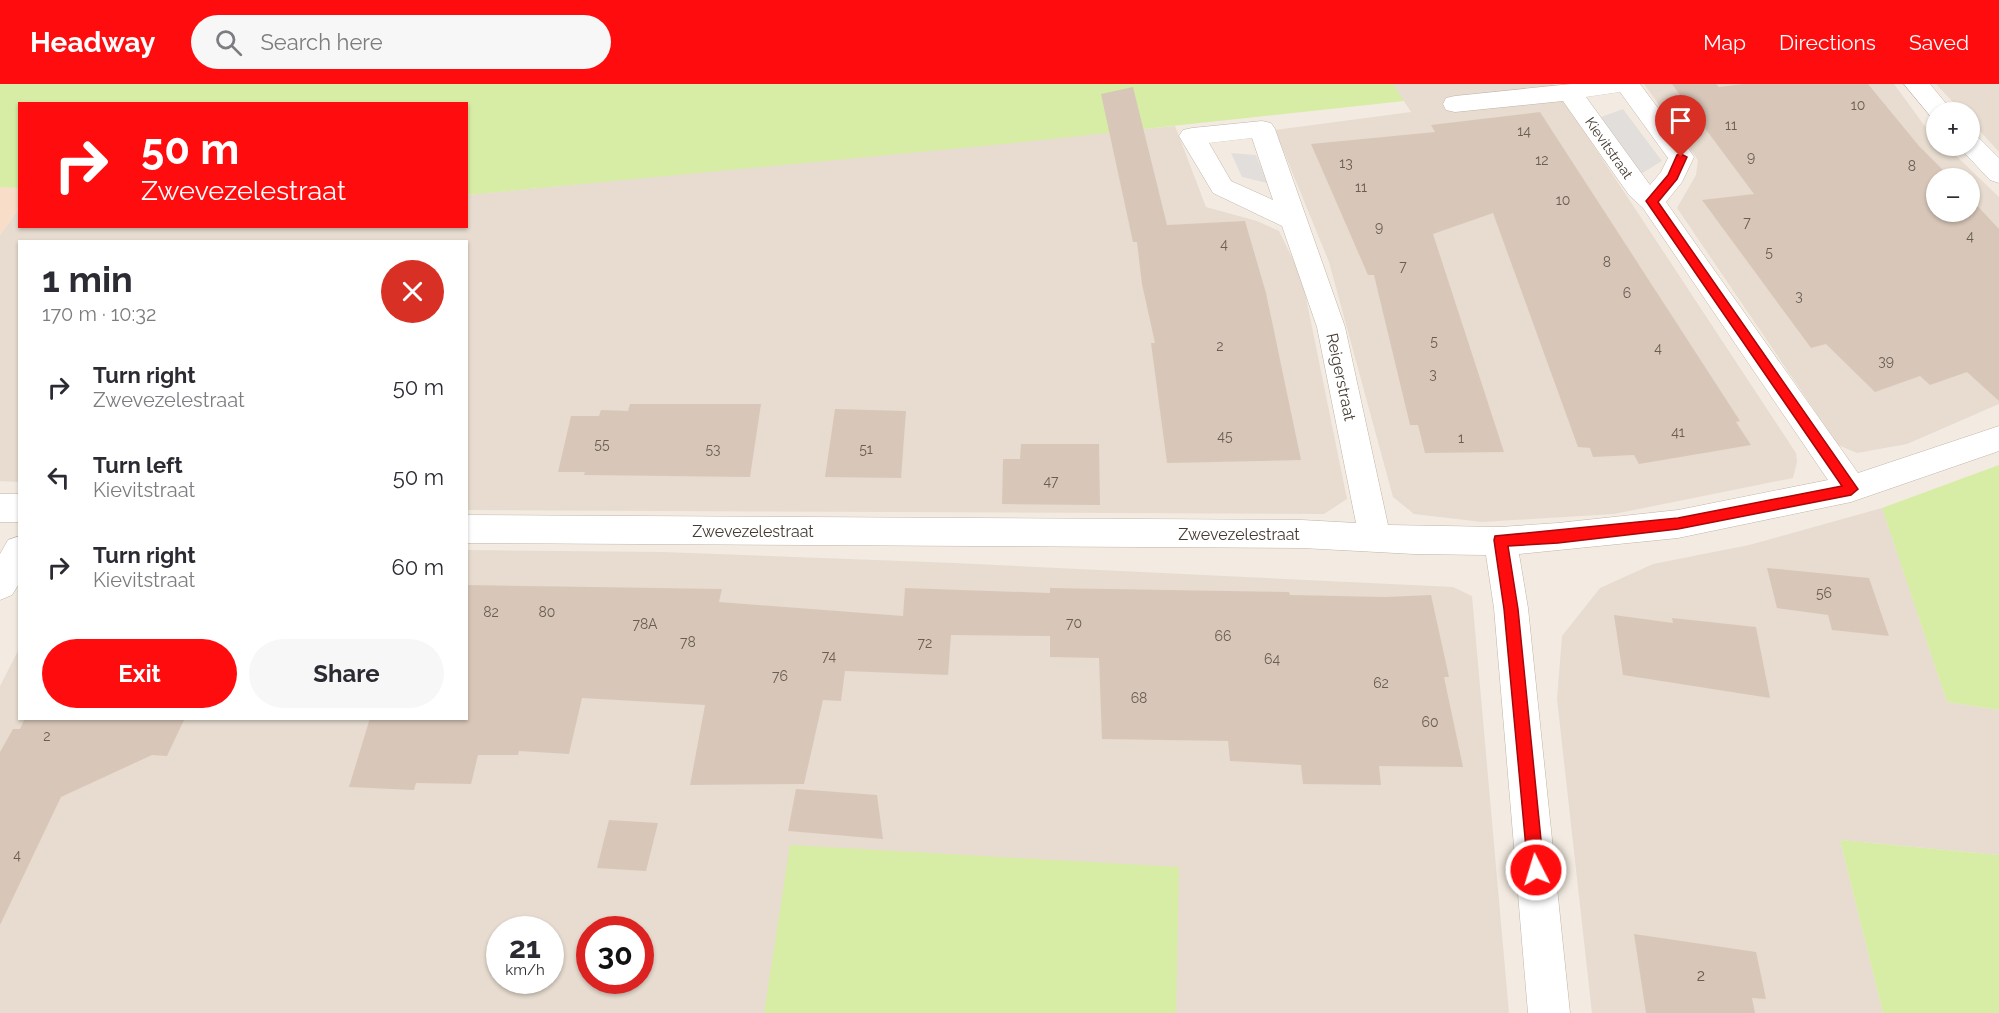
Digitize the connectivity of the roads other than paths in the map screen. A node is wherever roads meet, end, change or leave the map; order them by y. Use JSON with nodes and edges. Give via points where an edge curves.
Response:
{"nodes":[{"id":1,"x":1620,"y":84,"type":"edge"},
{"id":2,"x":1627,"y":84,"type":"edge"},
{"id":3,"x":1916,"y":84,"type":"edge"},
{"id":4,"x":1570,"y":92,"type":"junction"},
{"id":5,"x":1932,"y":102,"type":"edge"},
{"id":6,"x":1455,"y":104,"type":"dead end"},
{"id":7,"x":1980,"y":154,"type":"edge"},
{"id":8,"x":1999,"y":174,"type":"edge"},
{"id":9,"x":1652,"y":201,"type":"junction"},
{"id":10,"x":1294,"y":220,"type":"dead end"},
{"id":11,"x":1999,"y":438,"type":"edge"},
{"id":12,"x":1851,"y":489,"type":"junction"},
{"id":13,"x":0,"y":508,"type":"edge"},
{"id":14,"x":18,"y":508,"type":"edge"},
{"id":15,"x":468,"y":529,"type":"edge"},
{"id":16,"x":1375,"y":538,"type":"junction"},
{"id":17,"x":1500,"y":540,"type":"junction"},
{"id":18,"x":18,"y":554,"type":"edge"},
{"id":19,"x":0,"y":585,"type":"edge"},
{"id":20,"x":1549,"y":1013,"type":"edge"}],
"edges":[{"from":1,"to":4,"type":"street"},
{"from":2,"to":9,"type":"street","via":[[1681,157],[1673,176]]},
{"from":3,"to":5,"type":"street"},
{"from":4,"to":6,"type":"street"},
{"from":4,"to":9,"type":"street","name":"Kievitstraat","via":[[1638,189]]},
{"from":7,"to":8,"type":"street"},
{"from":9,"to":12,"type":"street","name":"Kievitstraat"},
{"from":10,"to":16,"type":"street","name":"Reigerstraat","via":[[1331,327]]},
{"from":11,"to":12,"type":"street","name":"Zwevezelestraat"},
{"from":12,"to":17,"type":"street","name":"Zwevezelestraat","via":[[1678,524]]},
{"from":13,"to":14,"type":"street"},
{"from":15,"to":16,"type":"street","name":"Zwevezelestraat","via":[[1302,534]]},
{"from":16,"to":17,"type":"street","name":"Zwevezelestraat"},
{"from":17,"to":20,"type":"street","via":[[1511,609]]},
{"from":18,"to":19,"type":"street"}]}
